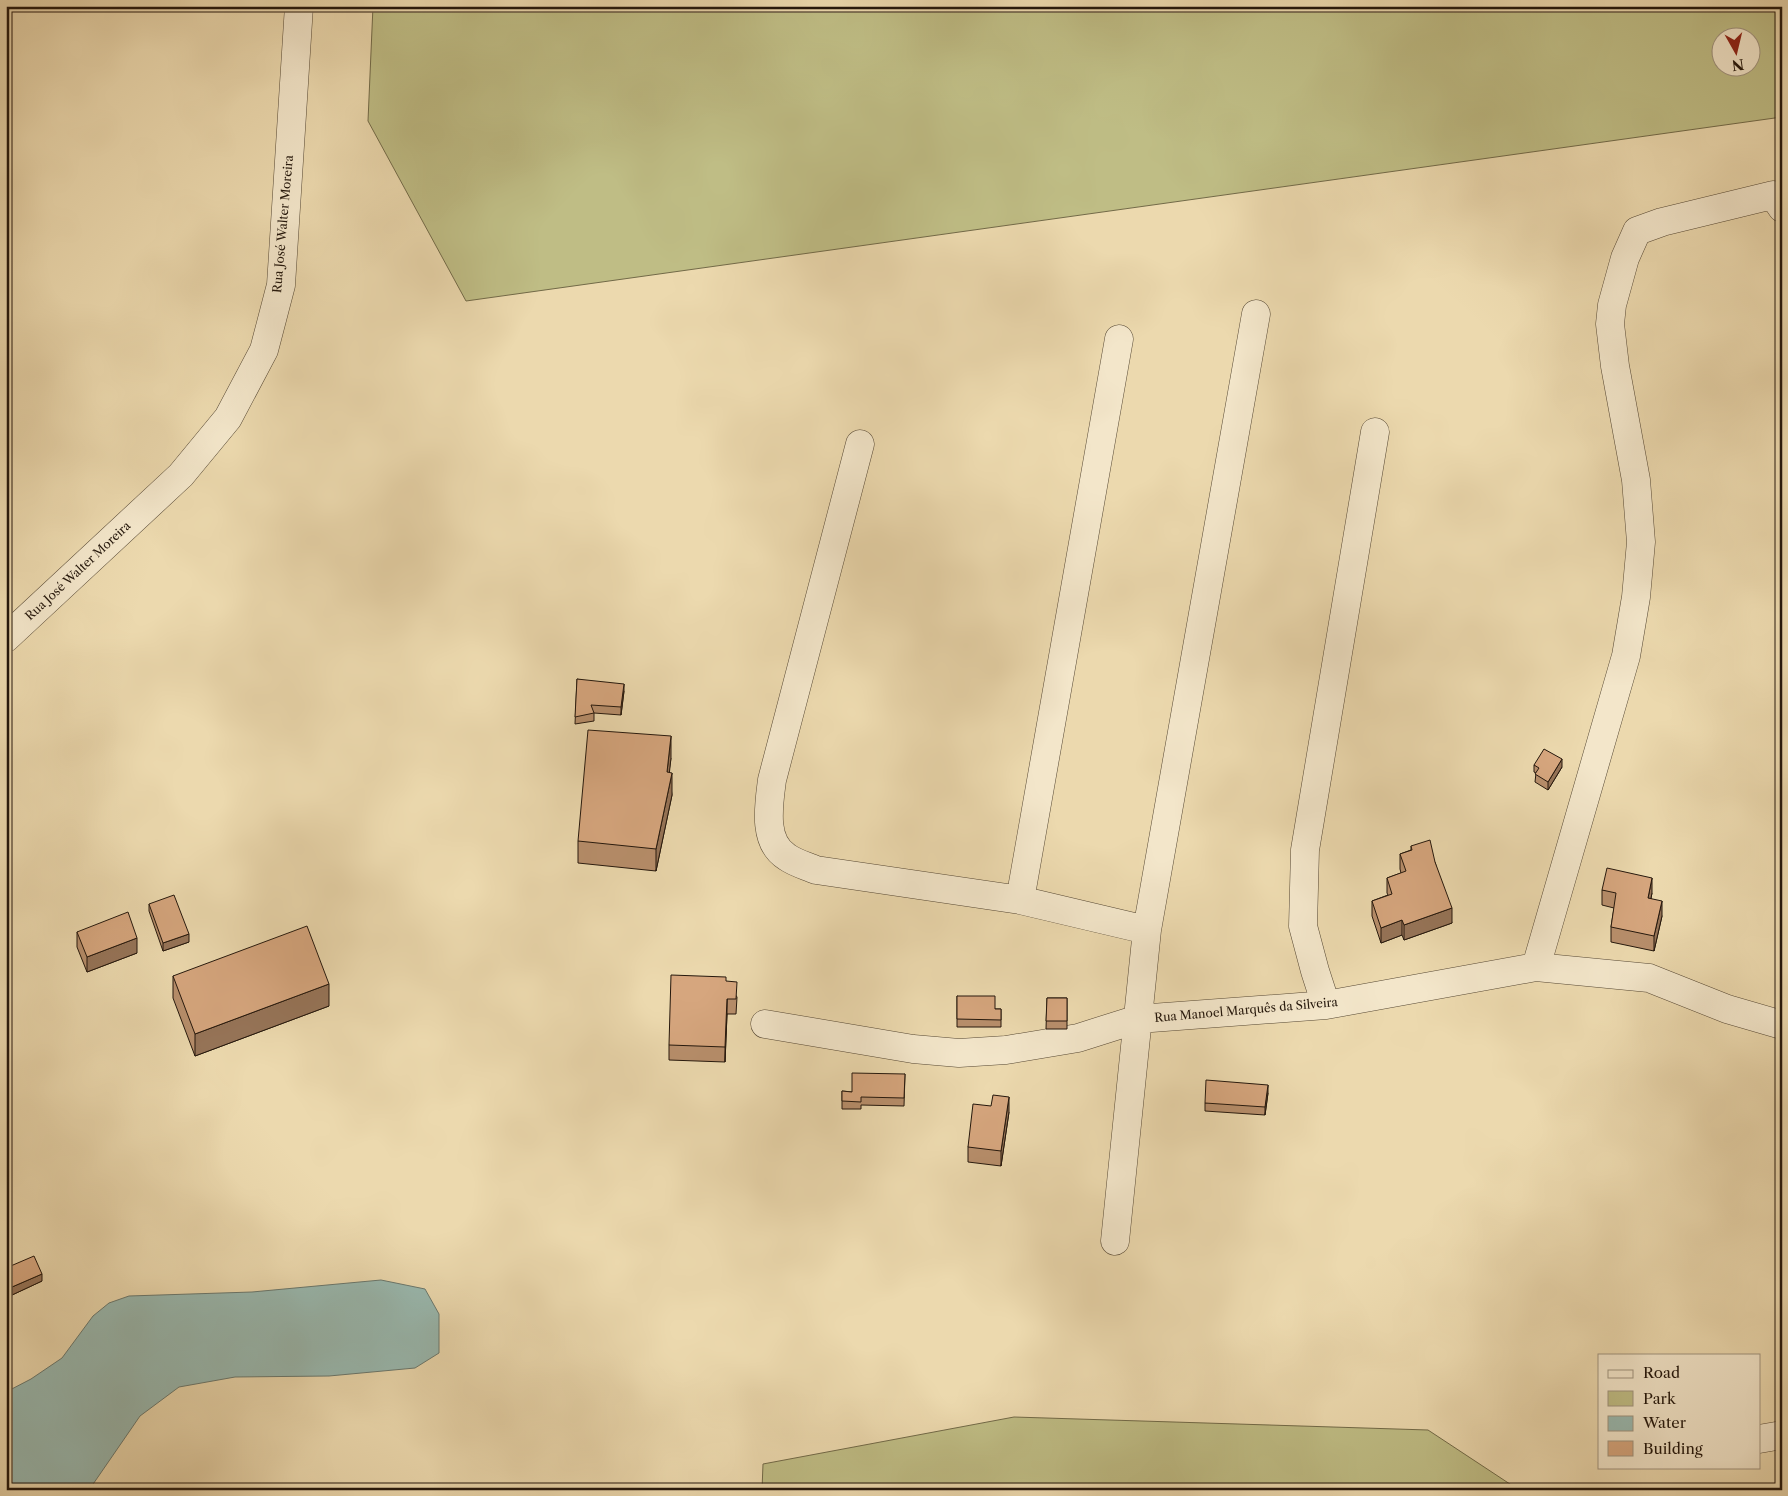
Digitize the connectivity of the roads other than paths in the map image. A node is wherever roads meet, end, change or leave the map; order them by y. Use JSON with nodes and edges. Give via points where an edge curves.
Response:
{"nodes":[{"id":1,"x":299,"y":6,"type":"edge"},
{"id":2,"x":1782,"y":208,"type":"edge"},
{"id":3,"x":1256,"y":314,"type":"dead end"},
{"id":4,"x":1119,"y":338,"type":"dead end"},
{"id":5,"x":1375,"y":432,"type":"dead end"},
{"id":6,"x":860,"y":444,"type":"dead end"},
{"id":7,"x":6,"y":638,"type":"edge"},
{"id":8,"x":1020,"y":900,"type":"junction"},
{"id":9,"x":1147,"y":930,"type":"junction"},
{"id":10,"x":1536,"y":967,"type":"junction"},
{"id":11,"x":1326,"y":1005,"type":"junction"},
{"id":12,"x":1138,"y":1019,"type":"junction"},
{"id":13,"x":1781,"y":1021,"type":"edge"},
{"id":14,"x":765,"y":1024,"type":"dead end"},
{"id":15,"x":1115,"y":1241,"type":"dead end"},
{"id":16,"x":1782,"y":1435,"type":"edge"},
{"id":17,"x":1760,"y":1439,"type":"edge"}],
"edges":[{"from":1,"to":7,"type":"street","name":"Rua José Walter Moreira","via":[[281,284],[264,350],[228,418],[181,475]]},
{"from":2,"to":10,"type":"street","via":[[1773,195],[1662,222],[1637,231],[1626,258],[1612,305],[1610,324],[1636,480],[1642,542],[1636,597],[1626,656]]},
{"from":3,"to":9,"type":"street"},
{"from":4,"to":8,"type":"street"},
{"from":5,"to":11,"type":"street","via":[[1305,850],[1303,926]]},
{"from":6,"to":8,"type":"street","via":[[772,780],[769,828],[774,844],[786,857],[816,870]]},
{"from":8,"to":9,"type":"street"},
{"from":9,"to":12,"type":"street"},
{"from":10,"to":11,"type":"street","name":"Rua Manoel Marquês da Silveira"},
{"from":10,"to":13,"type":"street","name":"Rua Manoel Marquês da Silveira","via":[[1649,978],[1727,1009]]},
{"from":11,"to":12,"type":"street","name":"Rua Manoel Marquês da Silveira"},
{"from":12,"to":14,"type":"street","name":"Rua Manoel Marquês da Silveira","via":[[1078,1038],[1006,1050],[959,1053],[914,1049]]},
{"from":12,"to":15,"type":"street"},
{"from":16,"to":17,"type":"street"}]}
